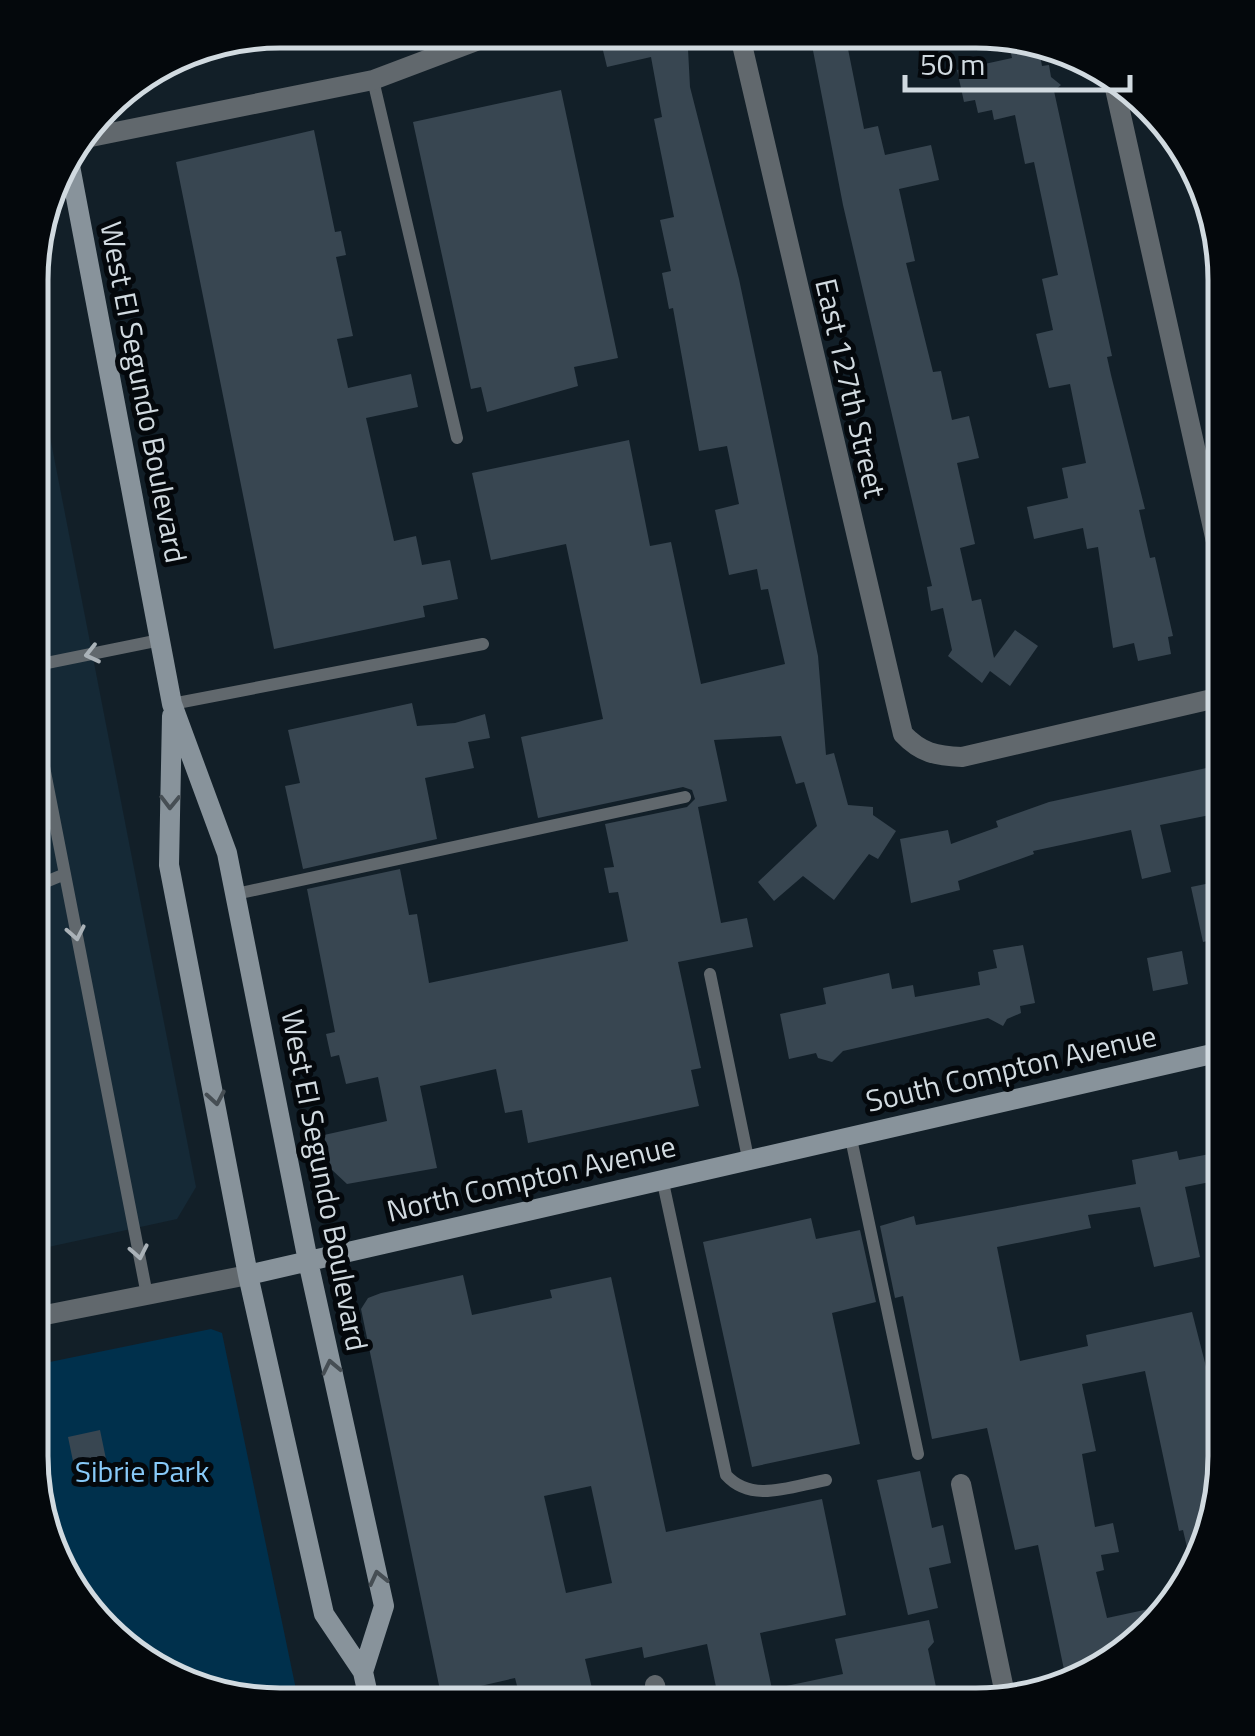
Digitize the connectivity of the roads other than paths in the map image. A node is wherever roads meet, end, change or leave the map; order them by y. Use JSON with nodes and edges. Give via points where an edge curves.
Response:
{"nodes":[{"id":1,"x":457,"y":48,"type":"edge"},
{"id":2,"x":743,"y":48,"type":"edge"},
{"id":3,"x":373,"y":80,"type":"junction"},
{"id":4,"x":1117,"y":97,"type":"edge"},
{"id":5,"x":97,"y":136,"type":"edge"},
{"id":6,"x":72,"y":176,"type":"edge"},
{"id":7,"x":457,"y":438,"type":"dead end"},
{"id":8,"x":1208,"y":505,"type":"edge"},
{"id":9,"x":160,"y":640,"type":"junction"},
{"id":10,"x":483,"y":644,"type":"dead end"},
{"id":11,"x":48,"y":666,"type":"edge"},
{"id":12,"x":1208,"y":700,"type":"edge"},
{"id":13,"x":172,"y":704,"type":"junction"},
{"id":14,"x":48,"y":788,"type":"edge"},
{"id":15,"x":686,"y":797,"type":"dead end"},
{"id":16,"x":65,"y":874,"type":"junction"},
{"id":17,"x":48,"y":881,"type":"edge"},
{"id":18,"x":236,"y":894,"type":"junction"},
{"id":19,"x":710,"y":974,"type":"dead end"},
{"id":20,"x":1207,"y":1055,"type":"edge"},
{"id":21,"x":850,"y":1134,"type":"junction"},
{"id":22,"x":811,"y":1143,"type":"joint"},
{"id":23,"x":748,"y":1158,"type":"junction"},
{"id":24,"x":662,"y":1178,"type":"junction"},
{"id":25,"x":308,"y":1262,"type":"junction"},
{"id":26,"x":248,"y":1274,"type":"junction"},
{"id":27,"x":147,"y":1295,"type":"junction"},
{"id":28,"x":48,"y":1314,"type":"edge"},
{"id":29,"x":918,"y":1454,"type":"dead end"},
{"id":30,"x":826,"y":1480,"type":"dead end"},
{"id":31,"x":961,"y":1484,"type":"dead end"},
{"id":32,"x":363,"y":1672,"type":"junction"},
{"id":33,"x":1003,"y":1686,"type":"edge"},
{"id":34,"x":366,"y":1688,"type":"edge"}],
"edges":[{"from":1,"to":3,"type":"street"},
{"from":2,"to":12,"type":"street","name":"East 127th Street","via":[[903,734],[935,756],[962,757]]},
{"from":3,"to":5,"type":"street"},
{"from":3,"to":7,"type":"lane"},
{"from":4,"to":8,"type":"street"},
{"from":6,"to":9,"type":"main road","name":"West El Segundo Boulevard"},
{"from":9,"to":11,"type":"lane","one_way":true},
{"from":9,"to":13,"type":"main road","name":"West El Segundo Boulevard"},
{"from":10,"to":13,"type":"lane"},
{"from":13,"to":18,"type":"main road","name":"West El Segundo Boulevard"},
{"from":13,"to":26,"type":"main road","name":"West El Segundo Boulevard","one_way":true,"via":[[169,865]]},
{"from":14,"to":16,"type":"lane"},
{"from":15,"to":18,"type":"lane"},
{"from":16,"to":17,"type":"lane"},
{"from":16,"to":27,"type":"lane","one_way":true},
{"from":18,"to":25,"type":"main road","name":"West El Segundo Boulevard"},
{"from":19,"to":23,"type":"lane"},
{"from":20,"to":21,"type":"main road","name":"South Compton Avenue"},
{"from":21,"to":22,"type":"main road","name":"South Compton Avenue"},
{"from":21,"to":29,"type":"lane"},
{"from":22,"to":23,"type":"main road","name":"North Compton Avenue"},
{"from":23,"to":24,"type":"main road","name":"North Compton Avenue"},
{"from":24,"to":25,"type":"main road","name":"North Compton Avenue"},
{"from":24,"to":30,"type":"lane","via":[[726,1476],[738,1489],[755,1493]]},
{"from":25,"to":26,"type":"main road","name":"North Compton Avenue"},
{"from":32,"to":25,"type":"main road","name":"West El Segundo Boulevard","one_way":true,"via":[[384,1606]]},
{"from":26,"to":27,"type":"street","name":"North Compton Avenue"},
{"from":26,"to":32,"type":"main road","name":"West El Segundo Boulevard","via":[[324,1614]]},
{"from":27,"to":28,"type":"street","name":"North Compton Avenue"},
{"from":31,"to":33,"type":"street"},
{"from":32,"to":34,"type":"main road","name":"West El Segundo Boulevard"}]}
